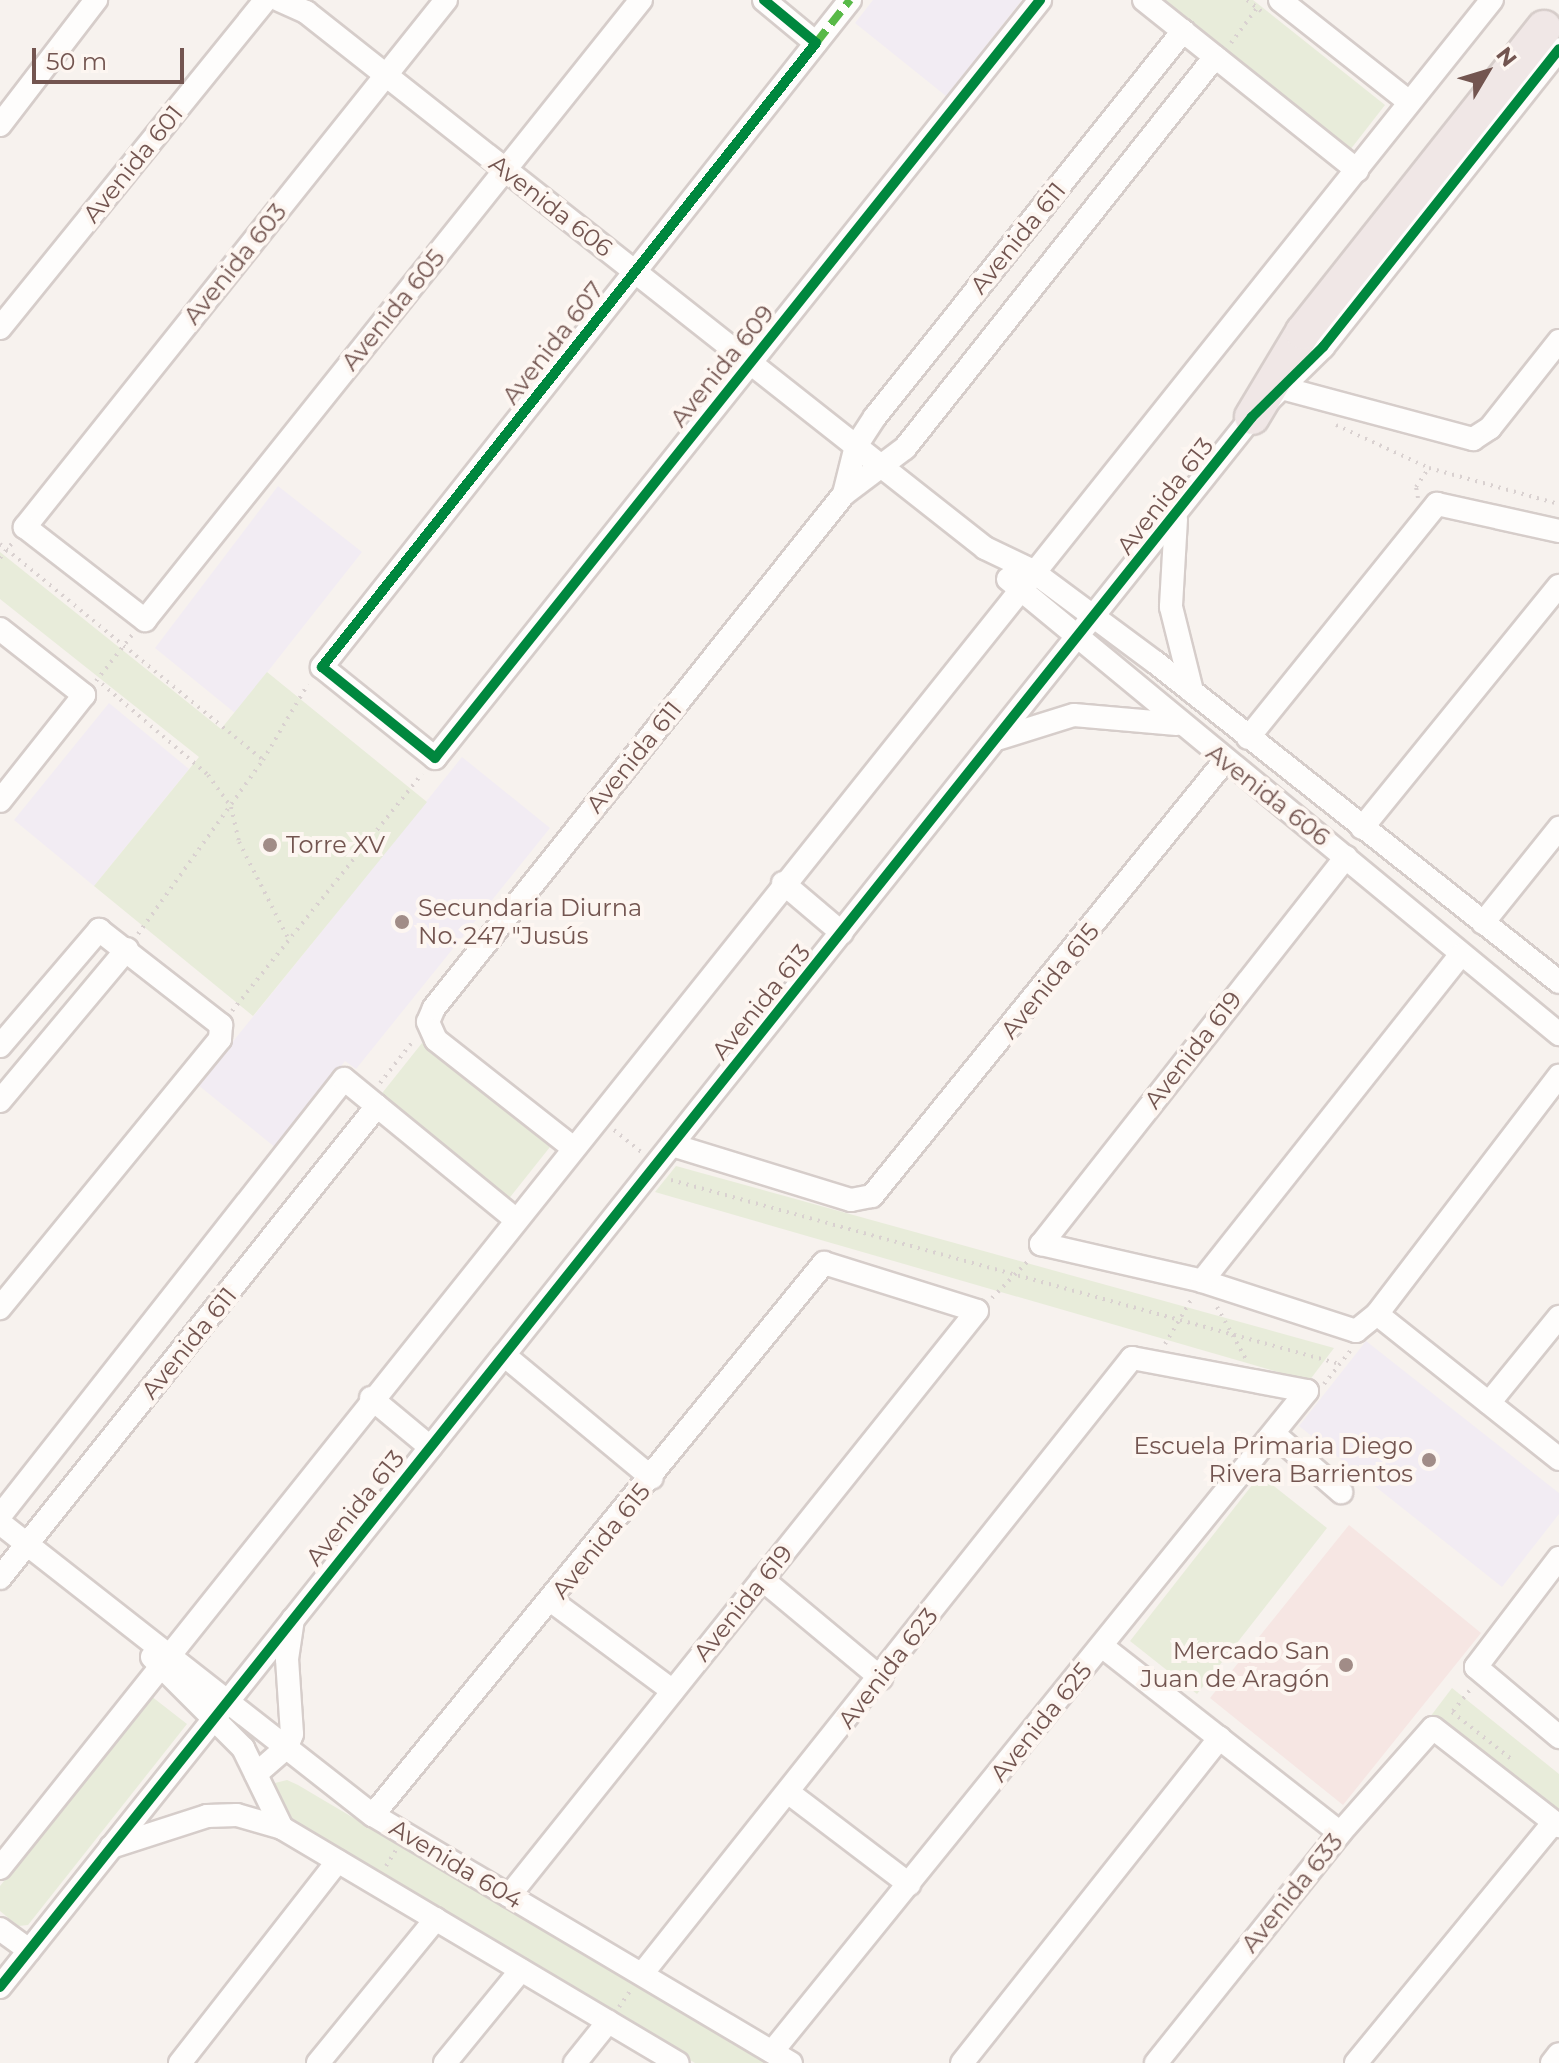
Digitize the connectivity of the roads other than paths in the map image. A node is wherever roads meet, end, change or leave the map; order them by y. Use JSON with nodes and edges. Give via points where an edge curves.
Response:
{"nodes":[{"id":1,"x":96,"y":0,"type":"edge"},
{"id":2,"x":266,"y":0,"type":"edge"},
{"id":3,"x":279,"y":0,"type":"edge"},
{"id":4,"x":446,"y":0,"type":"edge"},
{"id":5,"x":641,"y":0,"type":"edge"},
{"id":6,"x":764,"y":0,"type":"edge"},
{"id":7,"x":850,"y":0,"type":"edge"},
{"id":8,"x":1040,"y":0,"type":"edge"},
{"id":9,"x":1144,"y":0,"type":"edge"},
{"id":10,"x":1280,"y":0,"type":"edge"},
{"id":11,"x":1492,"y":0,"type":"edge"},
{"id":12,"x":302,"y":6,"type":"edge"},
{"id":13,"x":1183,"y":31,"type":"junction"},
{"id":14,"x":1552,"y":38,"type":"edge"},
{"id":15,"x":816,"y":43,"type":"junction"},
{"id":16,"x":1222,"y":51,"type":"junction"},
{"id":17,"x":386,"y":75,"type":"junction"},
{"id":18,"x":1409,"y":102,"type":"junction"},
{"id":19,"x":0,"y":125,"type":"edge"},
{"id":20,"x":505,"y":169,"type":"junction"},
{"id":21,"x":1357,"y":170,"type":"junction"},
{"id":22,"x":635,"y":272,"type":"junction"},
{"id":23,"x":0,"y":328,"type":"edge"},
{"id":24,"x":1559,"y":341,"type":"edge"},
{"id":25,"x":750,"y":363,"type":"junction"},
{"id":26,"x":1282,"y":388,"type":"junction"},
{"id":27,"x":1252,"y":417,"type":"junction"},
{"id":28,"x":856,"y":446,"type":"junction"},
{"id":29,"x":884,"y":468,"type":"junction"},
{"id":30,"x":844,"y":494,"type":"junction"},
{"id":31,"x":1176,"y":517,"type":"junction"},
{"id":32,"x":1559,"y":531,"type":"edge"},
{"id":33,"x":985,"y":548,"type":"junction"},
{"id":34,"x":1031,"y":570,"type":"junction"},
{"id":35,"x":1559,"y":586,"type":"edge"},
{"id":36,"x":1016,"y":589,"type":"junction"},
{"id":37,"x":1094,"y":617,"type":"junction"},
{"id":38,"x":145,"y":620,"type":"joint"},
{"id":39,"x":0,"y":629,"type":"edge"},
{"id":40,"x":1076,"y":641,"type":"junction"},
{"id":41,"x":1171,"y":675,"type":"junction"},
{"id":42,"x":1192,"y":691,"type":"junction"},
{"id":43,"x":1151,"y":702,"type":"junction"},
{"id":44,"x":1180,"y":725,"type":"junction"},
{"id":45,"x":999,"y":738,"type":"junction"},
{"id":46,"x":1248,"y":738,"type":"junction"},
{"id":47,"x":435,"y":758,"type":"joint"},
{"id":48,"x":1224,"y":762,"type":"junction"},
{"id":49,"x":0,"y":801,"type":"edge"},
{"id":50,"x":1362,"y":828,"type":"junction"},
{"id":51,"x":1559,"y":828,"type":"edge"},
{"id":52,"x":1346,"y":857,"type":"junction"},
{"id":53,"x":783,"y":883,"type":"junction"},
{"id":54,"x":1483,"y":923,"type":"junction"},
{"id":55,"x":842,"y":933,"type":"junction"},
{"id":56,"x":127,"y":949,"type":"junction"},
{"id":57,"x":1460,"y":955,"type":"junction"},
{"id":58,"x":1559,"y":982,"type":"edge"},
{"id":59,"x":1559,"y":1034,"type":"edge"},
{"id":60,"x":0,"y":1046,"type":"edge"},
{"id":61,"x":1559,"y":1076,"type":"edge"},
{"id":62,"x":0,"y":1101,"type":"edge"},
{"id":63,"x":372,"y":1102,"type":"junction"},
{"id":64,"x":672,"y":1145,"type":"junction"},
{"id":65,"x":572,"y":1147,"type":"junction"},
{"id":66,"x":514,"y":1218,"type":"junction"},
{"id":67,"x":1202,"y":1281,"type":"junction"},
{"id":68,"x":0,"y":1308,"type":"edge"},
{"id":69,"x":977,"y":1311,"type":"joint"},
{"id":70,"x":1377,"y":1314,"type":"junction"},
{"id":71,"x":1559,"y":1317,"type":"edge"},
{"id":72,"x":504,"y":1355,"type":"junction"},
{"id":73,"x":1307,"y":1391,"type":"joint"},
{"id":74,"x":371,"y":1398,"type":"junction"},
{"id":75,"x":1489,"y":1403,"type":"junction"},
{"id":76,"x":1274,"y":1434,"type":"junction"},
{"id":77,"x":430,"y":1447,"type":"junction"},
{"id":78,"x":1559,"y":1459,"type":"edge"},
{"id":79,"x":652,"y":1478,"type":"junction"},
{"id":80,"x":1341,"y":1492,"type":"dead end"},
{"id":81,"x":0,"y":1516,"type":"edge"},
{"id":82,"x":0,"y":1523,"type":"edge"},
{"id":83,"x":28,"y":1544,"type":"junction"},
{"id":84,"x":1559,"y":1558,"type":"edge"},
{"id":85,"x":0,"y":1578,"type":"edge"},
{"id":86,"x":762,"y":1579,"type":"junction"},
{"id":87,"x":553,"y":1602,"type":"junction"},
{"id":88,"x":293,"y":1617,"type":"junction"},
{"id":89,"x":1103,"y":1647,"type":"junction"},
{"id":90,"x":164,"y":1659,"type":"junction"},
{"id":91,"x":881,"y":1678,"type":"junction"},
{"id":92,"x":673,"y":1691,"type":"junction"},
{"id":93,"x":228,"y":1698,"type":"junction"},
{"id":94,"x":214,"y":1717,"type":"junction"},
{"id":95,"x":1559,"y":1737,"type":"edge"},
{"id":96,"x":1220,"y":1738,"type":"junction"},
{"id":97,"x":287,"y":1747,"type":"junction"},
{"id":98,"x":256,"y":1774,"type":"junction"},
{"id":99,"x":789,"y":1793,"type":"junction"},
{"id":100,"x":373,"y":1815,"type":"junction"},
{"id":101,"x":1557,"y":1824,"type":"edge"},
{"id":102,"x":282,"y":1828,"type":"junction"},
{"id":103,"x":1340,"y":1833,"type":"junction"},
{"id":104,"x":110,"y":1848,"type":"junction"},
{"id":105,"x":338,"y":1861,"type":"junction"},
{"id":106,"x":0,"y":1868,"type":"edge"},
{"id":107,"x":909,"y":1884,"type":"junction"},
{"id":108,"x":509,"y":1896,"type":"junction"},
{"id":109,"x":436,"y":1919,"type":"junction"},
{"id":110,"x":0,"y":1929,"type":"edge"},
{"id":111,"x":29,"y":1950,"type":"junction"},
{"id":112,"x":521,"y":1970,"type":"junction"},
{"id":113,"x":642,"y":1974,"type":"junction"},
{"id":114,"x":0,"y":1987,"type":"edge"},
{"id":115,"x":608,"y":2022,"type":"junction"},
{"id":116,"x":1559,"y":2054,"type":"edge"},
{"id":117,"x":782,"y":2057,"type":"edge"},
{"id":118,"x":180,"y":2063,"type":"edge"},
{"id":119,"x":318,"y":2063,"type":"edge"},
{"id":120,"x":445,"y":2063,"type":"edge"},
{"id":121,"x":575,"y":2063,"type":"edge"},
{"id":122,"x":678,"y":2063,"type":"edge"},
{"id":123,"x":962,"y":2063,"type":"edge"},
{"id":124,"x":1156,"y":2063,"type":"edge"},
{"id":125,"x":1356,"y":2063,"type":"edge"},
{"id":126,"x":1552,"y":2063,"type":"edge"}],
"edges":[{"from":1,"to":19,"type":"street"},
{"from":2,"to":23,"type":"street","name":"Avenida 601"},
{"from":3,"to":12,"type":"street","name":"Avenida 606"},
{"from":4,"to":17,"type":"street","name":"Avenida 603"},
{"from":5,"to":20,"type":"street","name":"Avenida 605"},
{"from":6,"to":15,"type":"street"},
{"from":7,"to":15,"type":"street","name":"Avenida 607"},
{"from":8,"to":25,"type":"street","name":"Avenida 609"},
{"from":9,"to":13,"type":"street"},
{"from":10,"to":18,"type":"street"},
{"from":11,"to":18,"type":"street"},
{"from":12,"to":17,"type":"street","name":"Avenida 606"},
{"from":13,"to":16,"type":"street"},
{"from":13,"to":28,"type":"street","name":"Avenida 611"},
{"from":14,"to":26,"type":"street","name":"Avenida 613","via":[[1323,347]]},
{"from":14,"to":27,"type":"highway","via":[[1303,332]]},
{"from":15,"to":22,"type":"street","name":"Avenida 607"},
{"from":16,"to":21,"type":"street"},
{"from":16,"to":29,"type":"street","name":"Avenida 611"},
{"from":17,"to":20,"type":"street","name":"Avenida 606"},
{"from":17,"to":38,"type":"street","name":"Avenida 603","via":[[25,527]]},
{"from":18,"to":21,"type":"street"},
{"from":20,"to":22,"type":"street","name":"Avenida 606"},
{"from":20,"to":38,"type":"street","name":"Avenida 605"},
{"from":21,"to":34,"type":"street"},
{"from":22,"to":25,"type":"street","name":"Avenida 606"},
{"from":22,"to":47,"type":"street","name":"Avenida 607","via":[[322,667]]},
{"from":24,"to":26,"type":"street","via":[[1481,437]]},
{"from":25,"to":28,"type":"street","name":"Avenida 606"},
{"from":25,"to":47,"type":"street","name":"Avenida 609"},
{"from":26,"to":27,"type":"street","name":"Avenida 613"},
{"from":27,"to":31,"type":"street","name":"Avenida 613"},
{"from":28,"to":29,"type":"street","name":"Avenida 606"},
{"from":28,"to":30,"type":"street","name":"Avenida 611"},
{"from":29,"to":30,"type":"street","name":"Avenida 611"},
{"from":29,"to":33,"type":"street","name":"Avenida 606"},
{"from":30,"to":65,"type":"street","name":"Avenida 611","via":[[428,1022],[436,1040]]},
{"from":31,"to":37,"type":"street","name":"Avenida 613"},
{"from":31,"to":42,"type":"street","via":[[1171,607]]},
{"from":32,"to":46,"type":"street","via":[[1437,504]]},
{"from":33,"to":34,"type":"street","name":"Avenida 606"},
{"from":33,"to":36,"type":"street","name":"Avenida 606"},
{"from":34,"to":36,"type":"street"},
{"from":34,"to":37,"type":"street","name":"Avenida 606"},
{"from":35,"to":50,"type":"street"},
{"from":36,"to":40,"type":"street","name":"Avenida 606"},
{"from":36,"to":53,"type":"street"},
{"from":37,"to":40,"type":"street","name":"Avenida 613"},
{"from":37,"to":41,"type":"street","name":"Avenida 606"},
{"from":39,"to":49,"type":"street","via":[[90,688]]},
{"from":40,"to":43,"type":"street","name":"Avenida 606"},
{"from":40,"to":45,"type":"street","name":"Avenida 613"},
{"from":41,"to":42,"type":"street","name":"Avenida 606"},
{"from":41,"to":43,"type":"street"},
{"from":42,"to":46,"type":"street","name":"Avenida 606"},
{"from":43,"to":44,"type":"street","name":"Avenida 606"},
{"from":44,"to":45,"type":"street","via":[[1074,715]]},
{"from":44,"to":48,"type":"street","name":"Avenida 606"},
{"from":45,"to":55,"type":"street","name":"Avenida 613"},
{"from":46,"to":50,"type":"street","name":"Avenida 606"},
{"from":48,"to":52,"type":"street","name":"Avenida 606"},
{"from":48,"to":64,"type":"street","name":"Avenida 615","via":[[872,1196],[851,1200]]},
{"from":50,"to":54,"type":"street","name":"Avenida 606"},
{"from":51,"to":54,"type":"street"},
{"from":52,"to":57,"type":"street","name":"Avenida 606"},
{"from":52,"to":67,"type":"street","name":"Avenida 619","via":[[1041,1244]]},
{"from":53,"to":55,"type":"street"},
{"from":53,"to":65,"type":"street"},
{"from":54,"to":58,"type":"street","name":"Avenida 606"},
{"from":55,"to":64,"type":"street","name":"Avenida 613"},
{"from":56,"to":60,"type":"street","via":[[99,930]]},
{"from":56,"to":62,"type":"street"},
{"from":56,"to":68,"type":"street","via":[[221,1025],[220,1039]]},
{"from":57,"to":59,"type":"street","name":"Avenida 606"},
{"from":57,"to":67,"type":"street"},
{"from":61,"to":70,"type":"street"},
{"from":63,"to":66,"type":"street"},
{"from":63,"to":81,"type":"street","name":"Avenida 611","via":[[344,1079]]},
{"from":63,"to":83,"type":"street","name":"Avenida 611"},
{"from":64,"to":72,"type":"street","name":"Avenida 613"},
{"from":65,"to":66,"type":"street"},
{"from":66,"to":74,"type":"street"},
{"from":67,"to":70,"type":"street","via":[[1356,1331]]},
{"from":69,"to":79,"type":"street","name":"Avenida 615","via":[[824,1263]]},
{"from":69,"to":86,"type":"street","name":"Avenida 619"},
{"from":70,"to":75,"type":"street"},
{"from":71,"to":75,"type":"street"},
{"from":72,"to":77,"type":"street","name":"Avenida 613"},
{"from":72,"to":79,"type":"street"},
{"from":73,"to":76,"type":"street","name":"Avenida 625"},
{"from":73,"to":91,"type":"street","name":"Avenida 623","via":[[1132,1358]]},
{"from":74,"to":77,"type":"street"},
{"from":74,"to":90,"type":"street"},
{"from":75,"to":78,"type":"street"},
{"from":76,"to":80,"type":"street"},
{"from":76,"to":89,"type":"street","name":"Avenida 625"},
{"from":77,"to":88,"type":"street","name":"Avenida 613"},
{"from":79,"to":87,"type":"street","name":"Avenida 615"},
{"from":82,"to":83,"type":"street","name":"Avenida 604"},
{"from":83,"to":85,"type":"street","name":"Avenida 611"},
{"from":83,"to":90,"type":"street","name":"Avenida 604"},
{"from":84,"to":95,"type":"street","via":[[1478,1671]]},
{"from":86,"to":91,"type":"street"},
{"from":86,"to":92,"type":"street","name":"Avenida 619"},
{"from":87,"to":92,"type":"street"},
{"from":87,"to":100,"type":"street","name":"Avenida 615"},
{"from":88,"to":93,"type":"street","name":"Avenida 613"},
{"from":88,"to":97,"type":"street"},
{"from":89,"to":96,"type":"street"},
{"from":89,"to":107,"type":"street","name":"Avenida 625"},
{"from":90,"to":93,"type":"street","name":"Avenida 604"},
{"from":90,"to":94,"type":"street","name":"Avenida 604"},
{"from":90,"to":106,"type":"street"},
{"from":91,"to":99,"type":"street","name":"Avenida 623"},
{"from":92,"to":108,"type":"street","name":"Avenida 619"},
{"from":93,"to":94,"type":"street","name":"Avenida 613"},
{"from":93,"to":97,"type":"street","name":"Avenida 604"},
{"from":94,"to":98,"type":"street","name":"Avenida 604","via":[[243,1748]]},
{"from":94,"to":104,"type":"street","name":"Avenida 613"},
{"from":96,"to":103,"type":"street"},
{"from":96,"to":123,"type":"street"},
{"from":97,"to":98,"type":"street"},
{"from":97,"to":100,"type":"street","name":"Avenida 604"},
{"from":98,"to":102,"type":"street","name":"Avenida 604"},
{"from":99,"to":107,"type":"street"},
{"from":99,"to":113,"type":"street","name":"Avenida 623"},
{"from":100,"to":108,"type":"street","name":"Avenida 604"},
{"from":101,"to":103,"type":"street","name":"Avenida 633","via":[[1435,1730]]},
{"from":101,"to":125,"type":"street"},
{"from":102,"to":104,"type":"street","via":[[237,1815],[207,1816]]},
{"from":102,"to":105,"type":"street"},
{"from":103,"to":124,"type":"street","name":"Avenida 633"},
{"from":104,"to":111,"type":"street","name":"Avenida 613"},
{"from":105,"to":109,"type":"street"},
{"from":105,"to":118,"type":"street"},
{"from":107,"to":117,"type":"street","name":"Avenida 625"},
{"from":108,"to":113,"type":"street","name":"Avenida 604"},
{"from":109,"to":112,"type":"street"},
{"from":109,"to":119,"type":"street"},
{"from":110,"to":111,"type":"street"},
{"from":111,"to":114,"type":"street","name":"Avenida 613"},
{"from":112,"to":115,"type":"street"},
{"from":112,"to":120,"type":"street"},
{"from":113,"to":117,"type":"street","name":"Avenida 604"},
{"from":115,"to":121,"type":"street"},
{"from":115,"to":122,"type":"street"},
{"from":116,"to":126,"type":"street"}]}
